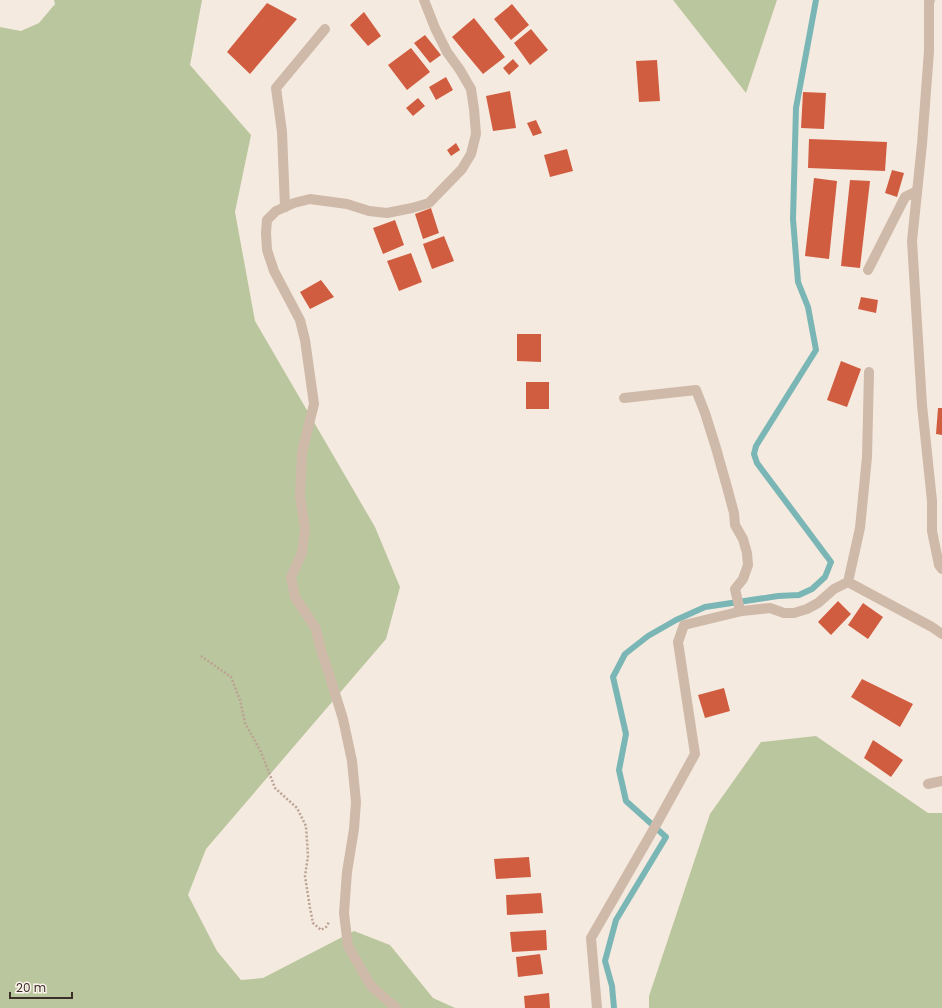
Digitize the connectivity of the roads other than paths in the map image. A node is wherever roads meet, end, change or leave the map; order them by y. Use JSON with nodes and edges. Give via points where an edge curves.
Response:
{"nodes":[{"id":1,"x":424,"y":0,"type":"edge"},
{"id":2,"x":930,"y":0,"type":"edge"},
{"id":3,"x":325,"y":29,"type":"dead end"},
{"id":4,"x":917,"y":192,"type":"junction"},
{"id":5,"x":285,"y":207,"type":"junction"},
{"id":6,"x":868,"y":270,"type":"dead end"},
{"id":7,"x":868,"y":372,"type":"dead end"},
{"id":8,"x":624,"y":398,"type":"dead end"},
{"id":9,"x":939,"y":554,"type":"edge"},
{"id":10,"x":942,"y":569,"type":"edge"},
{"id":11,"x":848,"y":582,"type":"junction"},
{"id":12,"x":739,"y":609,"type":"junction"},
{"id":13,"x":942,"y":634,"type":"edge"},
{"id":14,"x":942,"y":781,"type":"edge"},
{"id":15,"x":928,"y":784,"type":"dead end"},
{"id":16,"x":396,"y":1008,"type":"edge"},
{"id":17,"x":597,"y":1008,"type":"edge"}],
"edges":[{"from":1,"to":5,"type":"street","via":[[447,52],[471,89],[476,134],[471,154],[462,169],[429,203],[412,208],[387,213],[310,199]]},
{"from":2,"to":4,"type":"street","via":[[929,52]]},
{"from":3,"to":5,"type":"street","via":[[276,88],[282,132]]},
{"from":4,"to":6,"type":"street","via":[[905,197]]},
{"from":4,"to":9,"type":"street","via":[[912,249],[922,405],[932,501],[932,531]]},
{"from":5,"to":16,"type":"street","via":[[267,220],[267,250],[274,271],[300,320],[314,404],[302,452],[300,496],[305,528],[302,553],[291,577],[295,597],[316,629],[343,719],[352,761],[356,802],[344,913],[348,946],[371,986]]},
{"from":7,"to":11,"type":"street","via":[[867,457],[860,528]]},
{"from":8,"to":12,"type":"street","via":[[696,390],[716,448],[735,524],[747,553],[748,565],[743,579],[735,589]]},
{"from":9,"to":10,"type":"street","via":[[938,565]]},
{"from":11,"to":12,"type":"street","via":[[834,589],[818,603],[794,613],[784,613],[770,608]]},
{"from":11,"to":13,"type":"street"},
{"from":12,"to":17,"type":"street","via":[[684,625],[678,642],[695,754],[591,938]]},
{"from":14,"to":15,"type":"street"}]}
